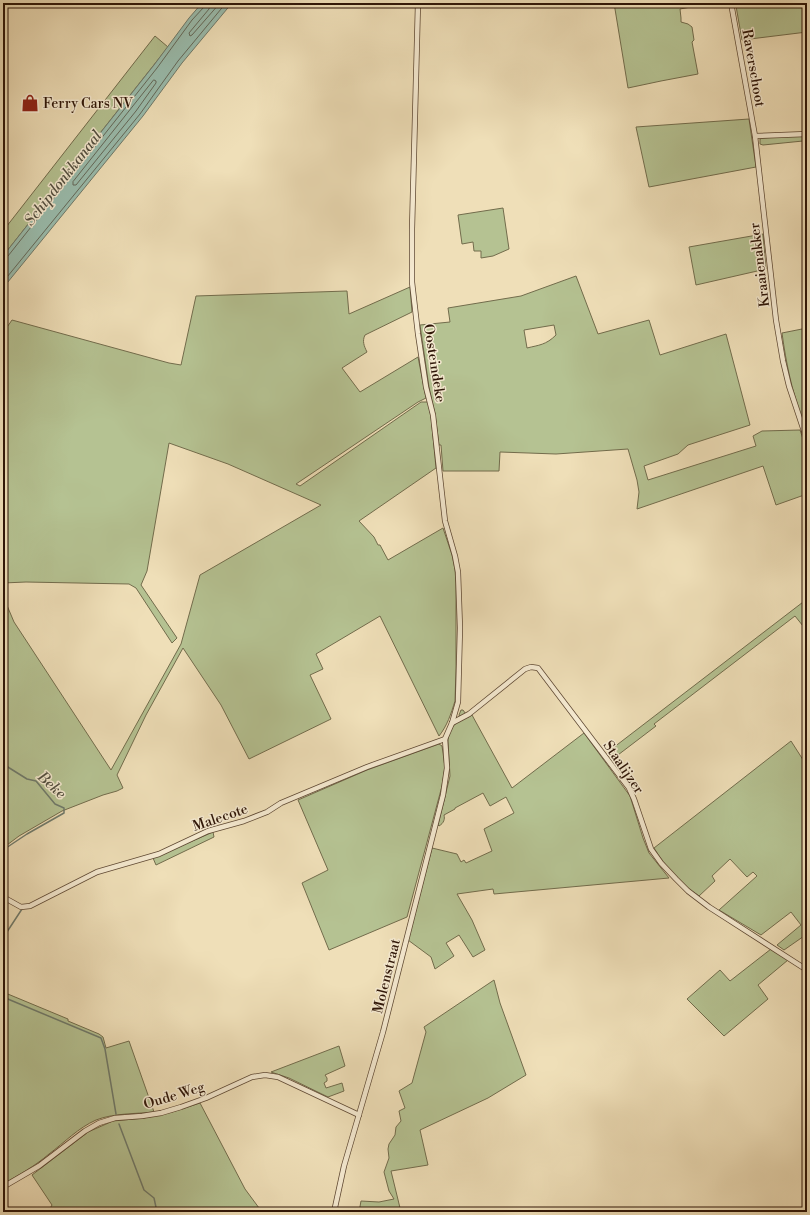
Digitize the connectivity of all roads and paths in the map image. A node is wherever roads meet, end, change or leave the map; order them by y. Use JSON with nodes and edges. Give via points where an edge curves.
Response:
{"nodes":[{"id":1,"x":418,"y":3,"type":"edge"},
{"id":2,"x":731,"y":3,"type":"edge"},
{"id":3,"x":807,"y":134,"type":"edge"},
{"id":4,"x":755,"y":136,"type":"junction"},
{"id":5,"x":807,"y":440,"type":"edge"},
{"id":6,"x":452,"y":723,"type":"junction"},
{"id":7,"x":445,"y":741,"type":"junction"},
{"id":8,"x":3,"y":897,"type":"edge"},
{"id":9,"x":807,"y":970,"type":"edge"},
{"id":10,"x":359,"y":1115,"type":"junction"},
{"id":11,"x":3,"y":1187,"type":"edge"},
{"id":12,"x":334,"y":1212,"type":"edge"}],
"edges":[{"from":1,"to":6,"type":"street","name":"Oosteindeke","via":[[412,282],[426,387],[433,415],[445,521],[458,572],[458,702]]},
{"from":2,"to":4,"type":"street","name":"Raverschoot"},
{"from":3,"to":4,"type":"street"},
{"from":4,"to":5,"type":"street","name":"Kraaienakker","via":[[783,361]]},
{"from":6,"to":7,"type":"street","name":"Oosteindeke"},
{"from":6,"to":9,"type":"street","name":"Staalijzer","via":[[469,714],[525,669],[538,668],[629,788],[651,849],[661,863],[688,891],[709,907]]},
{"from":7,"to":8,"type":"street","name":"Malecote","via":[[367,767],[281,803],[267,812],[208,831],[159,854],[97,872],[30,906],[21,907]]},
{"from":7,"to":10,"type":"street","name":"Molenstraat","via":[[447,768],[443,795],[383,1032]]},
{"from":10,"to":11,"type":"street","name":"Oude Weg","via":[[278,1077],[252,1077],[181,1107],[161,1113],[115,1118],[100,1123],[85,1131],[39,1166]]},
{"from":10,"to":12,"type":"street","name":"Molenstraat"}]}
